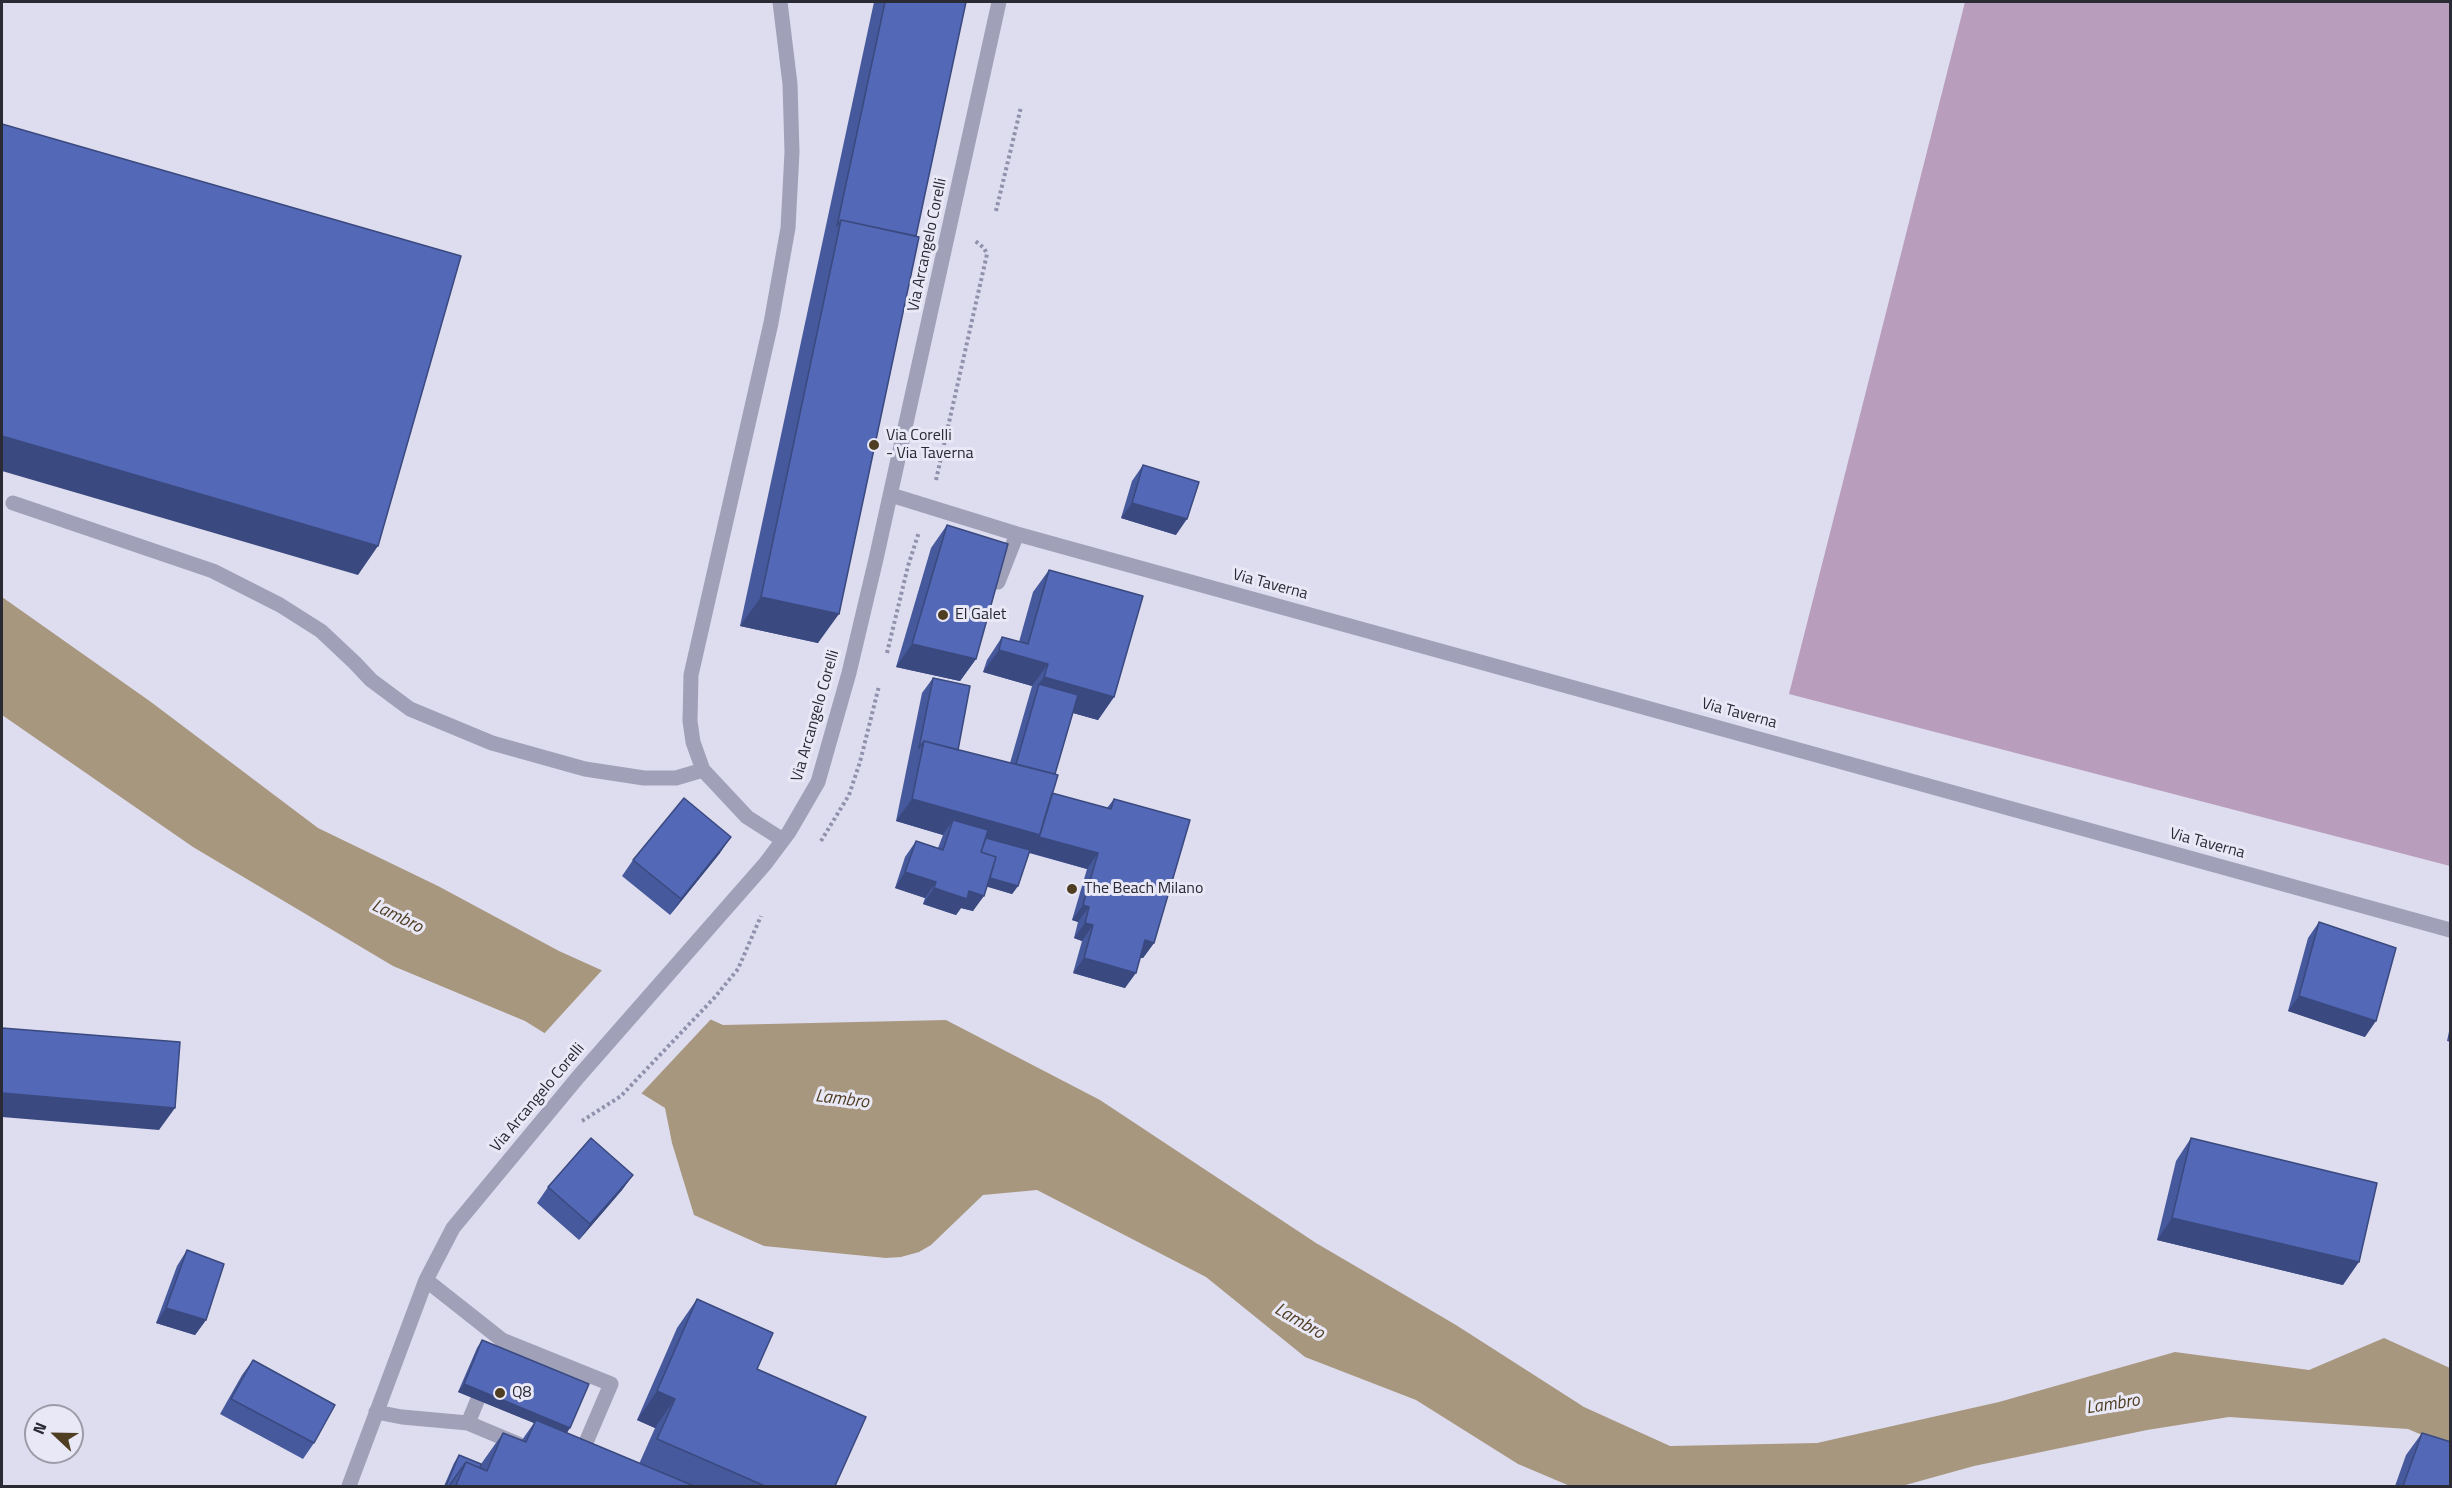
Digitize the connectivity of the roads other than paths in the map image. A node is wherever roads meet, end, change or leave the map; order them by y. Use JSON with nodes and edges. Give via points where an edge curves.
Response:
{"nodes":[{"id":1,"x":780,"y":2,"type":"edge"},
{"id":2,"x":999,"y":2,"type":"edge"},
{"id":3,"x":891,"y":495,"type":"junction"},
{"id":4,"x":13,"y":503,"type":"dead end"},
{"id":5,"x":1017,"y":534,"type":"junction"},
{"id":6,"x":998,"y":582,"type":"edge"},
{"id":7,"x":703,"y":770,"type":"junction"},
{"id":8,"x":783,"y":840,"type":"junction"},
{"id":9,"x":2451,"y":930,"type":"edge"},
{"id":10,"x":426,"y":1280,"type":"junction"},
{"id":11,"x":490,"y":1371,"type":"edge"},
{"id":12,"x":376,"y":1412,"type":"junction"},
{"id":13,"x":468,"y":1423,"type":"junction"},
{"id":14,"x":533,"y":1449,"type":"edge"},
{"id":15,"x":565,"y":1463,"type":"edge"},
{"id":16,"x":349,"y":1486,"type":"edge"}],
"edges":[{"from":1,"to":7,"type":"street","via":[[790,84],[788,228],[771,323],[692,675],[690,720]]},
{"from":2,"to":3,"type":"street","name":"Via Arcangelo Corelli"},
{"from":3,"to":5,"type":"street","name":"Via Taverna"},
{"from":3,"to":8,"type":"street","name":"Via Arcangelo Corelli","via":[[849,673],[818,782]]},
{"from":4,"to":7,"type":"street","via":[[213,571],[280,605],[321,632],[371,680],[410,709],[492,743],[585,769],[644,778],[676,778]]},
{"from":5,"to":6,"type":"street"},
{"from":5,"to":9,"type":"street","name":"Via Taverna"},
{"from":7,"to":8,"type":"street","via":[[747,817]]},
{"from":8,"to":10,"type":"street","name":"Via Arcangelo Corelli","via":[[453,1228]]},
{"from":10,"to":12,"type":"street","name":"Via Arcangelo Corelli"},
{"from":10,"to":15,"type":"street","via":[[500,1346],[611,1384],[576,1467]]},
{"from":11,"to":13,"type":"street"},
{"from":12,"to":13,"type":"street"},
{"from":12,"to":16,"type":"street","name":"Via Arcangelo Corelli"},
{"from":13,"to":14,"type":"street"}]}
